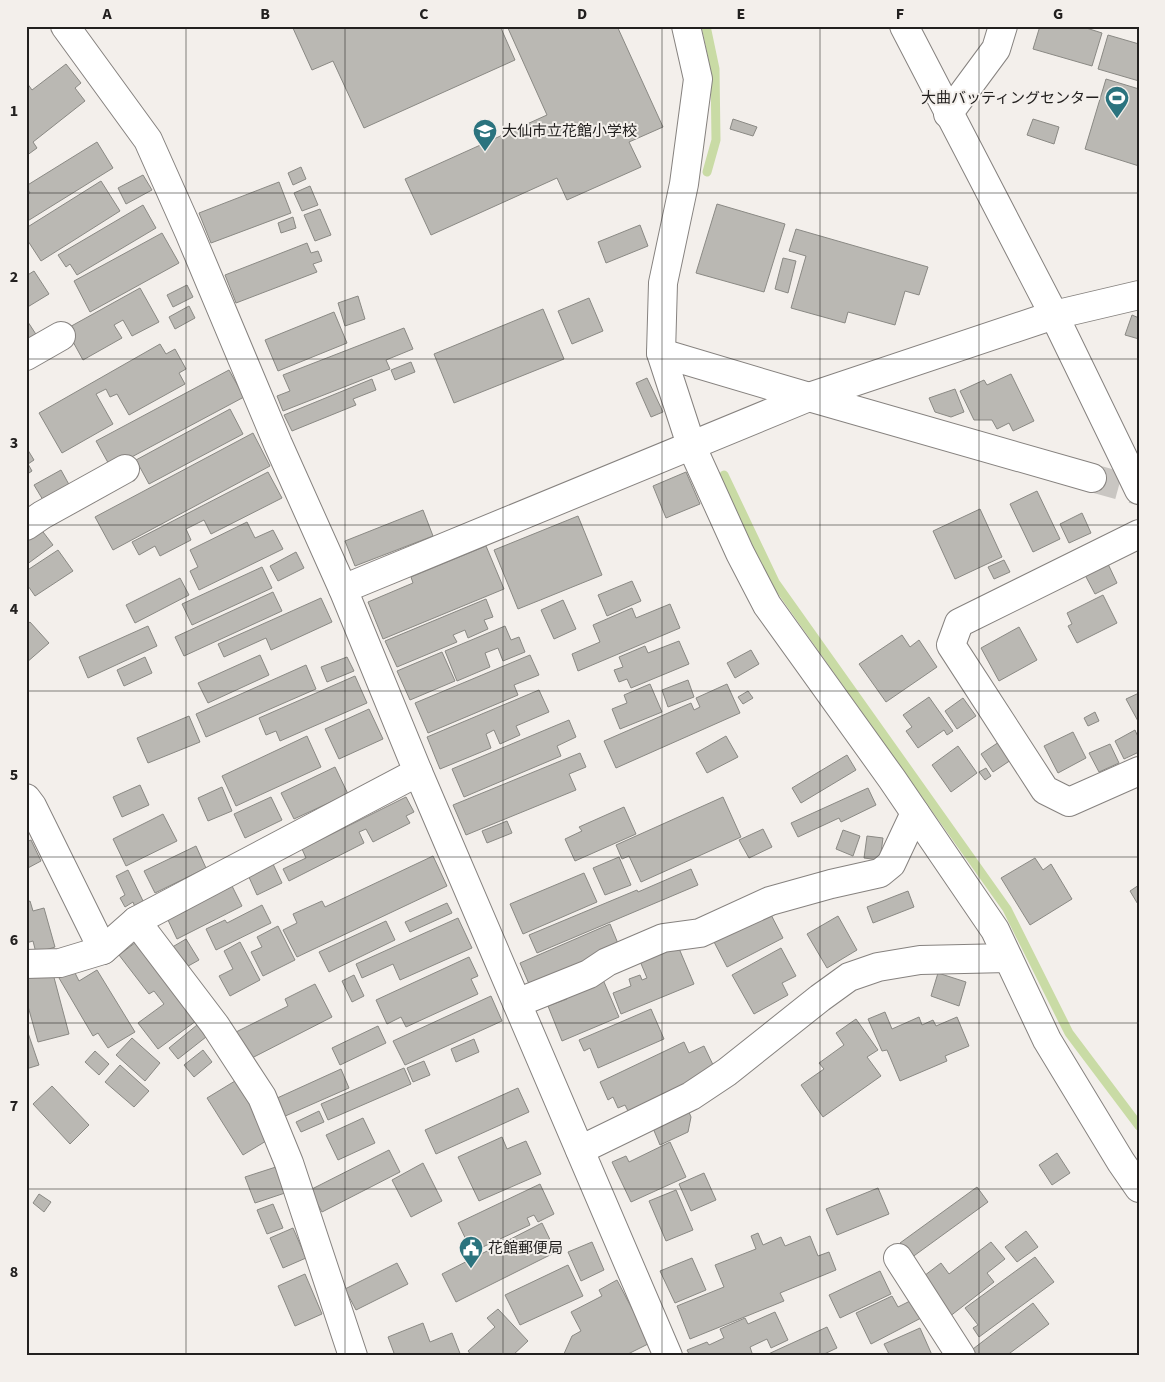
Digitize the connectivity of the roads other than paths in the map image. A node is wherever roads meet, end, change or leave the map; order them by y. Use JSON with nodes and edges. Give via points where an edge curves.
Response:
{"nodes":[{"id":1,"x":65,"y":26,"type":"edge"},
{"id":2,"x":686,"y":26,"type":"edge"},
{"id":3,"x":904,"y":26,"type":"edge"},
{"id":4,"x":1003,"y":26,"type":"edge"},
{"id":5,"x":948,"y":114,"type":"junction"},
{"id":6,"x":1139,"y":295,"type":"edge"},
{"id":7,"x":1054,"y":315,"type":"junction"},
{"id":8,"x":61,"y":336,"type":"dead end"},
{"id":9,"x":661,"y":353,"type":"junction"},
{"id":10,"x":26,"y":356,"type":"edge"},
{"id":11,"x":810,"y":398,"type":"junction"},
{"id":12,"x":691,"y":445,"type":"junction"},
{"id":13,"x":125,"y":469,"type":"dead end"},
{"id":14,"x":1092,"y":478,"type":"tunnel mouth"},
{"id":15,"x":1139,"y":490,"type":"edge"},
{"id":16,"x":26,"y":526,"type":"edge"},
{"id":17,"x":1139,"y":534,"type":"edge"},
{"id":18,"x":343,"y":589,"type":"junction"},
{"id":19,"x":1139,"y":771,"type":"edge"},
{"id":20,"x":418,"y":772,"type":"junction"},
{"id":21,"x":26,"y":798,"type":"edge"},
{"id":22,"x":915,"y":813,"type":"junction"},
{"id":23,"x":136,"y":922,"type":"junction"},
{"id":24,"x":103,"y":950,"type":"junction"},
{"id":25,"x":1008,"y":958,"type":"junction"},
{"id":26,"x":26,"y":964,"type":"edge"},
{"id":27,"x":517,"y":1003,"type":"junction"},
{"id":28,"x":580,"y":1150,"type":"junction"},
{"id":29,"x":1139,"y":1188,"type":"edge"},
{"id":30,"x":898,"y":1258,"type":"dead end"},
{"id":31,"x":353,"y":1356,"type":"edge"},
{"id":32,"x":668,"y":1356,"type":"edge"},
{"id":33,"x":962,"y":1356,"type":"edge"}],
"edges":[{"from":1,"to":18,"type":"street","via":[[148,140]]},
{"from":2,"to":9,"type":"street","via":[[698,79],[684,184],[663,283]]},
{"from":3,"to":5,"type":"street"},
{"from":4,"to":5,"type":"street","via":[[996,49]]},
{"from":5,"to":7,"type":"street"},
{"from":6,"to":7,"type":"street"},
{"from":7,"to":11,"type":"street"},
{"from":7,"to":15,"type":"street"},
{"from":8,"to":10,"type":"street"},
{"from":9,"to":11,"type":"street"},
{"from":9,"to":12,"type":"street"},
{"from":11,"to":12,"type":"street"},
{"from":11,"to":14,"type":"street"},
{"from":12,"to":18,"type":"street"},
{"from":12,"to":22,"type":"street","via":[[767,605]]},
{"from":13,"to":16,"type":"street"},
{"from":17,"to":19,"type":"street","via":[[959,623],[951,645],[1045,790],[1070,802]]},
{"from":18,"to":20,"type":"street"},
{"from":20,"to":23,"type":"street"},
{"from":20,"to":27,"type":"street"},
{"from":21,"to":24,"type":"street"},
{"from":22,"to":25,"type":"street","via":[[995,930]]},
{"from":22,"to":27,"type":"street","via":[[891,864],[880,873],[770,901],[700,933],[663,938],[607,962],[589,974]]},
{"from":23,"to":24,"type":"street"},
{"from":23,"to":31,"type":"street","via":[[215,1025],[262,1098],[289,1163]]},
{"from":24,"to":26,"type":"street","via":[[60,963]]},
{"from":25,"to":28,"type":"street","via":[[920,960],[878,967],[849,977],[691,1096]]},
{"from":25,"to":29,"type":"street","via":[[1047,1040]]},
{"from":27,"to":28,"type":"street"},
{"from":28,"to":32,"type":"street"},
{"from":30,"to":33,"type":"street"}]}
